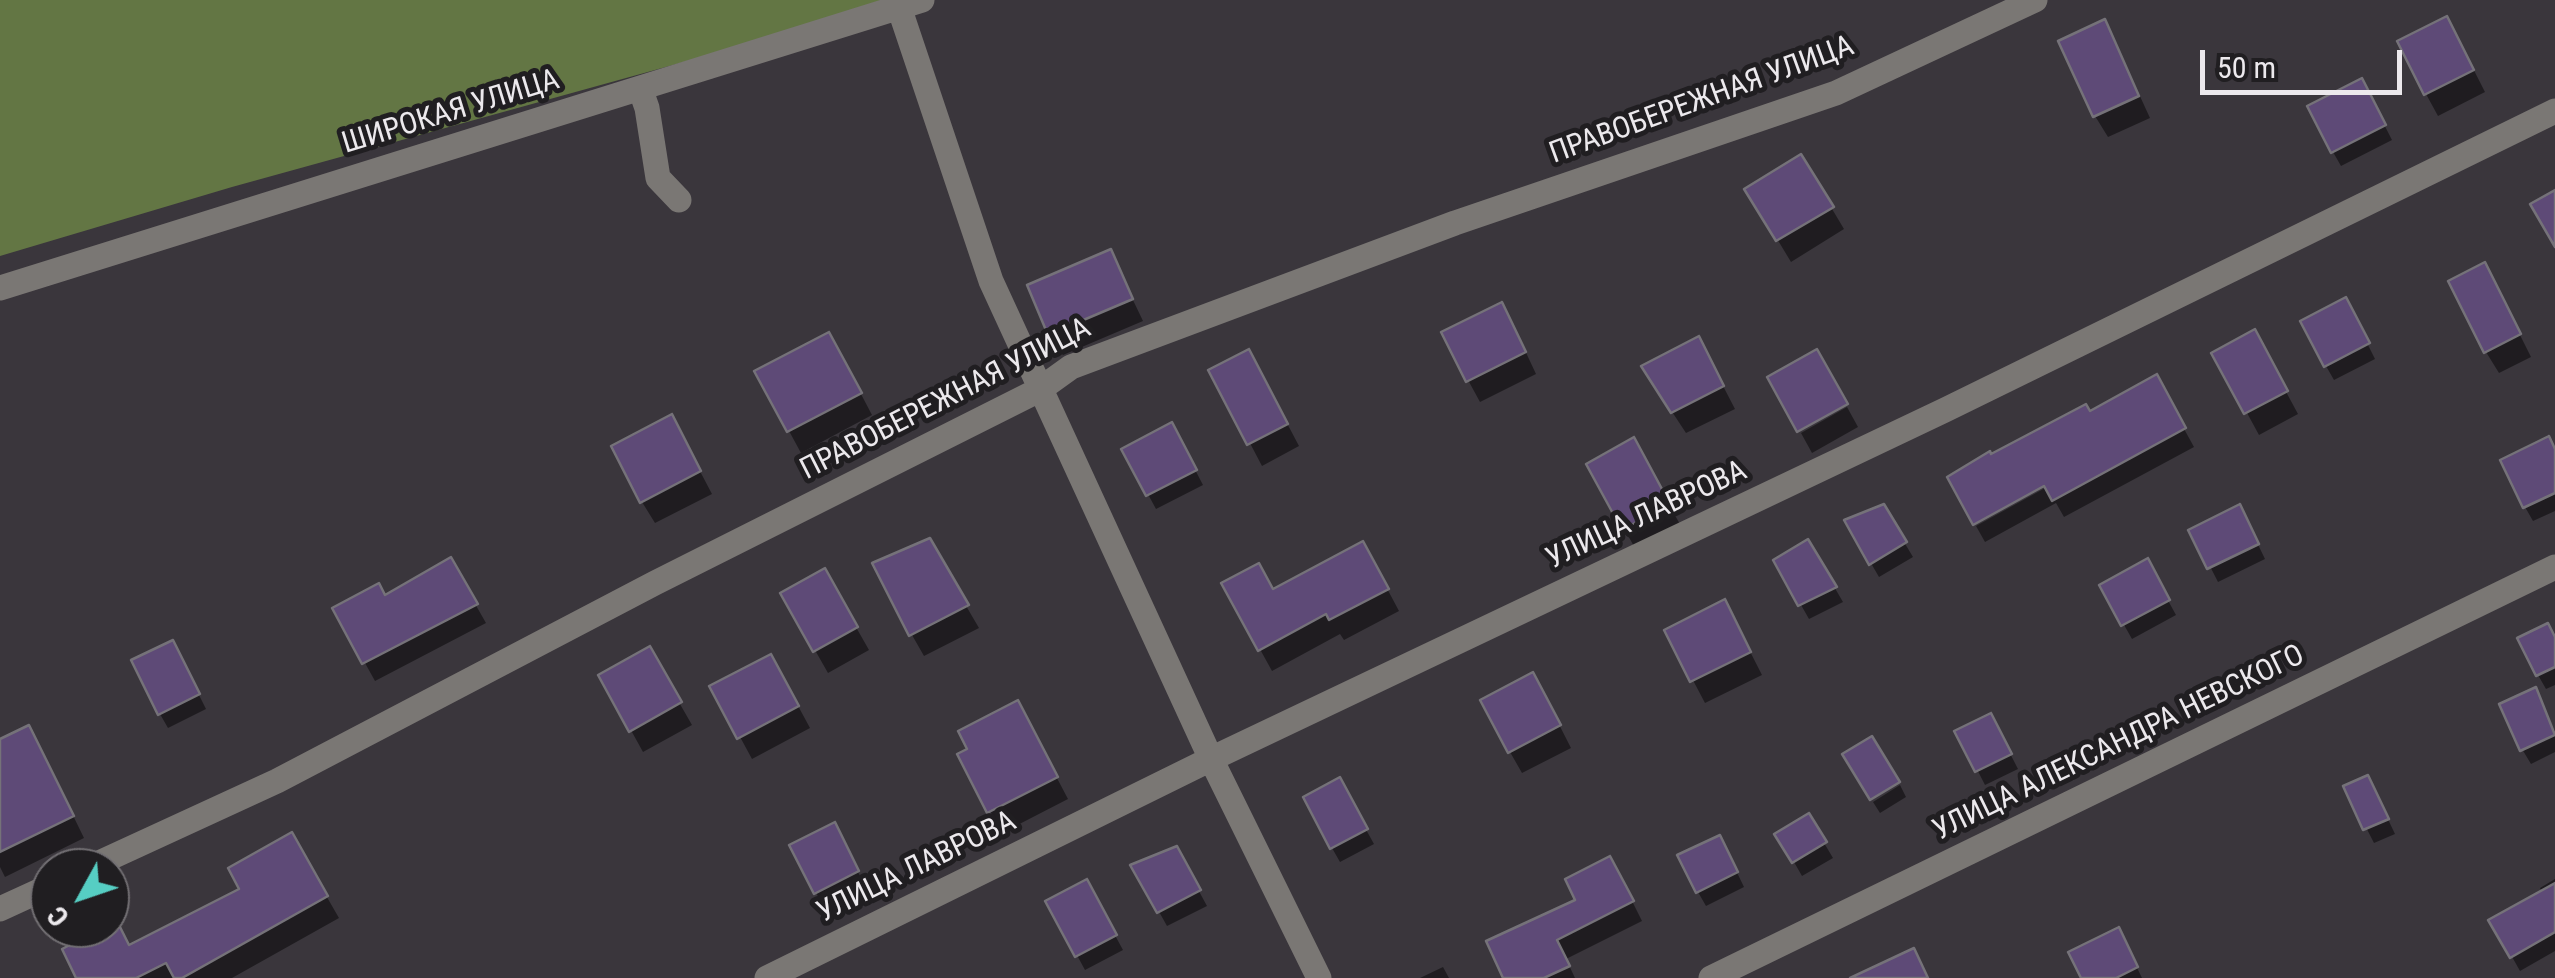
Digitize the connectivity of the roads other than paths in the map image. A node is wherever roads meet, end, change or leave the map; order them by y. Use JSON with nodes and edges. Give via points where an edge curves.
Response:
{"nodes":[{"id":1,"x":2034,"y":0,"type":"edge"},
{"id":2,"x":911,"y":3,"type":"edge"},
{"id":3,"x":640,"y":88,"type":"junction"},
{"id":4,"x":2555,"y":111,"type":"edge"},
{"id":5,"x":679,"y":200,"type":"dead end"},
{"id":6,"x":0,"y":288,"type":"edge"},
{"id":7,"x":1039,"y":390,"type":"junction"},
{"id":8,"x":2555,"y":568,"type":"edge"},
{"id":9,"x":1211,"y":759,"type":"junction"},
{"id":10,"x":130,"y":849,"type":"edge"},
{"id":11,"x":30,"y":895,"type":"edge"},
{"id":12,"x":0,"y":909,"type":"edge"},
{"id":13,"x":768,"y":978,"type":"edge"},
{"id":14,"x":1319,"y":978,"type":"edge"},
{"id":15,"x":1711,"y":978,"type":"edge"}],
"edges":[{"from":1,"to":7,"type":"street","name":"ПРАВОБЕРЕЖНАЯ УЛИЦА","via":[[1836,92],[1071,367]]},
{"from":2,"to":3,"type":"street","name":"ШИРОКАЯ УЛИЦА"},
{"from":2,"to":7,"type":"street","via":[[991,281]]},
{"from":3,"to":5,"type":"street","via":[[658,178]]},
{"from":3,"to":6,"type":"street","name":"ШИРОКАЯ УЛИЦА"},
{"from":4,"to":9,"type":"street","name":"УЛИЦА ЛАВРОВА"},
{"from":7,"to":9,"type":"street"},
{"from":7,"to":10,"type":"street","name":"ПРАВОБЕРЕЖНАЯ УЛИЦА","via":[[277,781]]},
{"from":8,"to":15,"type":"street","name":"УЛИЦА АЛЕКСАНДРА НЕВСКОГО"},
{"from":9,"to":13,"type":"street","name":"УЛИЦА ЛАВРОВА"},
{"from":9,"to":14,"type":"street"},
{"from":11,"to":12,"type":"street"}]}
